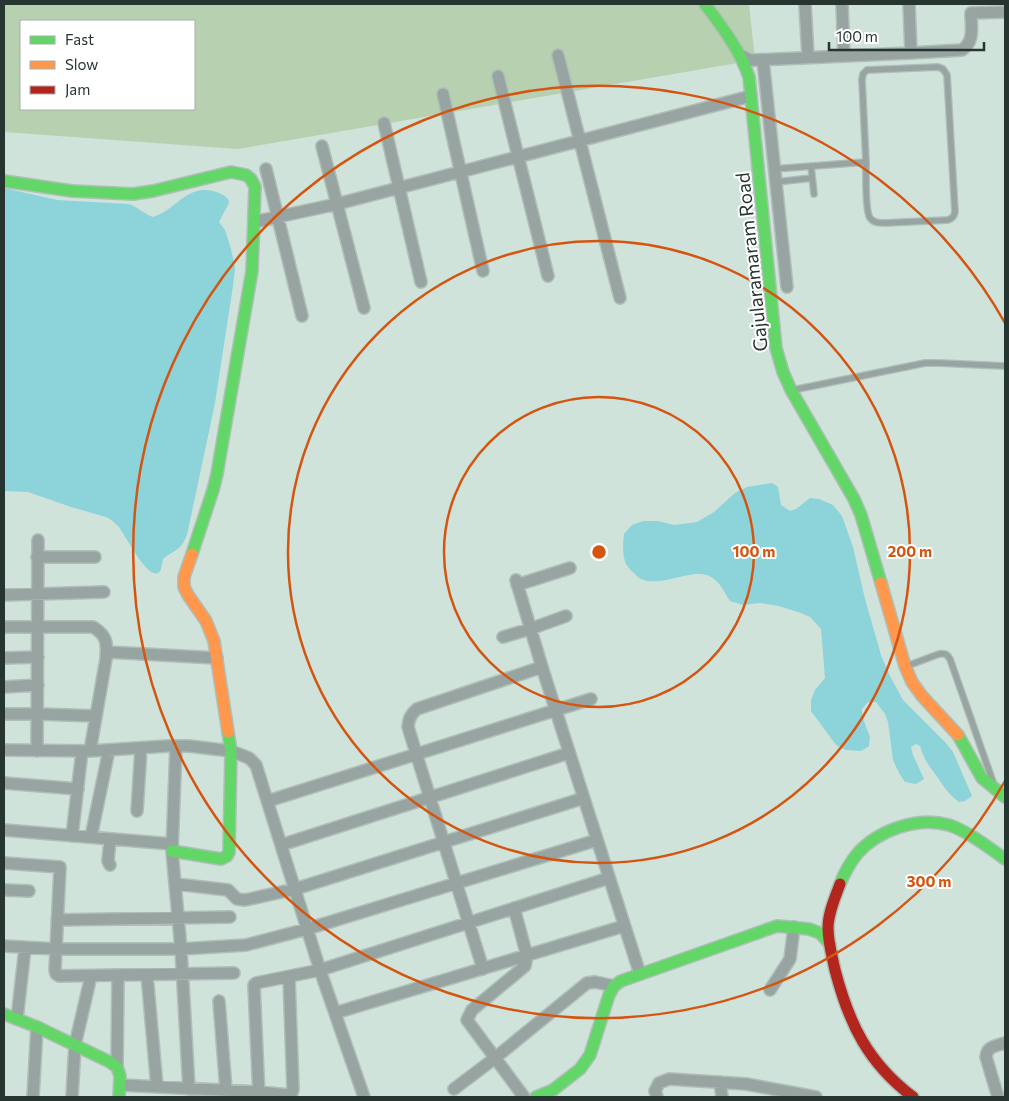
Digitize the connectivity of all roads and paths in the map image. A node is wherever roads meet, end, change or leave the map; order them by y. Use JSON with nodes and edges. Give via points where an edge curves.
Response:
{"nodes":[{"id":1,"x":705,"y":4,"type":"edge"},
{"id":2,"x":805,"y":4,"type":"edge"},
{"id":3,"x":842,"y":4,"type":"edge"},
{"id":4,"x":909,"y":4,"type":"edge"},
{"id":5,"x":971,"y":8,"type":"edge"},
{"id":6,"x":1005,"y":12,"type":"edge"},
{"id":7,"x":911,"y":53,"type":"junction"},
{"id":8,"x":740,"y":54,"type":"junction"},
{"id":9,"x":558,"y":55,"type":"dead end"},
{"id":10,"x":844,"y":56,"type":"junction"},
{"id":11,"x":808,"y":57,"type":"junction"},
{"id":12,"x":763,"y":60,"type":"junction"},
{"id":13,"x":498,"y":76,"type":"dead end"},
{"id":14,"x":443,"y":94,"type":"dead end"},
{"id":15,"x":751,"y":96,"type":"junction"},
{"id":16,"x":384,"y":123,"type":"dead end"},
{"id":17,"x":580,"y":141,"type":"junction"},
{"id":18,"x":322,"y":146,"type":"dead end"},
{"id":19,"x":519,"y":157,"type":"junction"},
{"id":20,"x":866,"y":162,"type":"junction"},
{"id":21,"x":811,"y":166,"type":"junction"},
{"id":22,"x":266,"y":169,"type":"dead end"},
{"id":23,"x":461,"y":172,"type":"junction"},
{"id":24,"x":775,"y":175,"type":"junction"},
{"id":25,"x":759,"y":176,"type":"junction"},
{"id":26,"x":812,"y":178,"type":"junction"},
{"id":27,"x":4,"y":181,"type":"edge"},
{"id":28,"x":399,"y":188,"type":"junction"},
{"id":29,"x":814,"y":194,"type":"dead end"},
{"id":30,"x":337,"y":204,"type":"junction"},
{"id":31,"x":277,"y":217,"type":"junction"},
{"id":32,"x":254,"y":222,"type":"junction"},
{"id":33,"x":482,"y":271,"type":"dead end"},
{"id":34,"x":548,"y":276,"type":"dead end"},
{"id":35,"x":421,"y":282,"type":"dead end"},
{"id":36,"x":787,"y":287,"type":"dead end"},
{"id":37,"x":620,"y":298,"type":"dead end"},
{"id":38,"x":364,"y":308,"type":"dead end"},
{"id":39,"x":302,"y":316,"type":"dead end"},
{"id":40,"x":1005,"y":366,"type":"edge"},
{"id":41,"x":791,"y":390,"type":"junction"},
{"id":42,"x":38,"y":540,"type":"dead end"},
{"id":43,"x":37,"y":557,"type":"junction"},
{"id":44,"x":95,"y":557,"type":"dead end"},
{"id":45,"x":570,"y":568,"type":"dead end"},
{"id":46,"x":104,"y":592,"type":"dead end"},
{"id":47,"x":38,"y":594,"type":"junction"},
{"id":48,"x":4,"y":595,"type":"edge"},
{"id":49,"x":566,"y":616,"type":"dead end"},
{"id":50,"x":38,"y":626,"type":"junction"},
{"id":51,"x":4,"y":627,"type":"edge"},
{"id":52,"x":530,"y":629,"type":"junction"},
{"id":53,"x":503,"y":637,"type":"dead end"},
{"id":54,"x":107,"y":652,"type":"junction"},
{"id":55,"x":38,"y":657,"type":"junction"},
{"id":56,"x":4,"y":658,"type":"edge"},
{"id":57,"x":217,"y":658,"type":"junction"},
{"id":58,"x":904,"y":666,"type":"junction"},
{"id":59,"x":542,"y":667,"type":"junction"},
{"id":60,"x":38,"y":685,"type":"junction"},
{"id":61,"x":4,"y":687,"type":"edge"},
{"id":62,"x":591,"y":699,"type":"dead end"},
{"id":63,"x":556,"y":711,"type":"junction"},
{"id":64,"x":4,"y":714,"type":"edge"},
{"id":65,"x":38,"y":714,"type":"junction"},
{"id":66,"x":96,"y":716,"type":"junction"},
{"id":67,"x":176,"y":746,"type":"junction"},
{"id":68,"x":140,"y":748,"type":"junction"},
{"id":69,"x":4,"y":750,"type":"edge"},
{"id":70,"x":109,"y":750,"type":"junction"},
{"id":71,"x":37,"y":751,"type":"junction"},
{"id":72,"x":86,"y":751,"type":"junction"},
{"id":73,"x":231,"y":751,"type":"junction"},
{"id":74,"x":569,"y":753,"type":"junction"},
{"id":75,"x":417,"y":754,"type":"junction"},
{"id":76,"x":4,"y":783,"type":"edge"},
{"id":77,"x":78,"y":789,"type":"junction"},
{"id":78,"x":996,"y":790,"type":"junction"},
{"id":79,"x":430,"y":797,"type":"junction"},
{"id":80,"x":1005,"y":797,"type":"edge"},
{"id":81,"x":584,"y":798,"type":"junction"},
{"id":82,"x":268,"y":801,"type":"junction"},
{"id":83,"x":136,"y":811,"type":"dead end"},
{"id":84,"x":4,"y":830,"type":"edge"},
{"id":85,"x":72,"y":836,"type":"junction"},
{"id":86,"x":91,"y":837,"type":"junction"},
{"id":87,"x":4,"y":838,"type":"edge"},
{"id":88,"x":110,"y":839,"type":"junction"},
{"id":89,"x":597,"y":840,"type":"junction"},
{"id":90,"x":444,"y":842,"type":"junction"},
{"id":91,"x":281,"y":844,"type":"junction"},
{"id":92,"x":172,"y":848,"type":"junction"},
{"id":93,"x":1005,"y":859,"type":"edge"},
{"id":94,"x":4,"y":862,"type":"edge"},
{"id":95,"x":110,"y":865,"type":"dead end"},
{"id":96,"x":609,"y":878,"type":"junction"},
{"id":97,"x":456,"y":883,"type":"junction"},
{"id":98,"x":176,"y":884,"type":"junction"},
{"id":99,"x":295,"y":889,"type":"junction"},
{"id":100,"x":4,"y":890,"type":"edge"},
{"id":101,"x":29,"y":891,"type":"dead end"},
{"id":102,"x":514,"y":908,"type":"junction"},
{"id":103,"x":230,"y":917,"type":"dead end"},
{"id":104,"x":178,"y":918,"type":"junction"},
{"id":105,"x":57,"y":920,"type":"junction"},
{"id":106,"x":469,"y":923,"type":"junction"},
{"id":107,"x":624,"y":926,"type":"junction"},
{"id":108,"x":794,"y":927,"type":"junction"},
{"id":109,"x":307,"y":929,"type":"junction"},
{"id":110,"x":830,"y":944,"type":"junction"},
{"id":111,"x":4,"y":946,"type":"edge"},
{"id":112,"x":25,"y":948,"type":"junction"},
{"id":113,"x":56,"y":949,"type":"junction"},
{"id":114,"x":181,"y":949,"type":"junction"},
{"id":115,"x":526,"y":956,"type":"junction"},
{"id":116,"x":483,"y":969,"type":"junction"},
{"id":117,"x":320,"y":970,"type":"junction"},
{"id":118,"x":234,"y":973,"type":"dead end"},
{"id":119,"x":182,"y":974,"type":"junction"},
{"id":120,"x":640,"y":974,"type":"junction"},
{"id":121,"x":118,"y":975,"type":"junction"},
{"id":122,"x":147,"y":975,"type":"junction"},
{"id":123,"x":91,"y":976,"type":"junction"},
{"id":124,"x":289,"y":977,"type":"junction"},
{"id":125,"x":614,"y":986,"type":"junction"},
{"id":126,"x":770,"y":990,"type":"dead end"},
{"id":127,"x":219,"y":1001,"type":"dead end"},
{"id":128,"x":335,"y":1013,"type":"junction"},
{"id":129,"x":4,"y":1014,"type":"edge"},
{"id":130,"x":17,"y":1019,"type":"junction"},
{"id":131,"x":4,"y":1022,"type":"edge"},
{"id":132,"x":37,"y":1027,"type":"junction"},
{"id":133,"x":1005,"y":1043,"type":"edge"},
{"id":134,"x":75,"y":1045,"type":"junction"},
{"id":135,"x":495,"y":1058,"type":"junction"},
{"id":136,"x":117,"y":1068,"type":"junction"},
{"id":137,"x":720,"y":1082,"type":"junction"},
{"id":138,"x":120,"y":1085,"type":"junction"},
{"id":139,"x":157,"y":1087,"type":"junction"},
{"id":140,"x":189,"y":1089,"type":"junction"},
{"id":141,"x":454,"y":1089,"type":"dead end"},
{"id":142,"x":226,"y":1090,"type":"junction"},
{"id":143,"x":787,"y":1094,"type":"edge"},
{"id":144,"x":259,"y":1095,"type":"edge"},
{"id":145,"x":33,"y":1097,"type":"edge"},
{"id":146,"x":72,"y":1097,"type":"edge"},
{"id":147,"x":119,"y":1097,"type":"edge"},
{"id":148,"x":364,"y":1097,"type":"edge"},
{"id":149,"x":524,"y":1097,"type":"edge"},
{"id":150,"x":536,"y":1097,"type":"edge"},
{"id":151,"x":657,"y":1097,"type":"edge"},
{"id":152,"x":722,"y":1097,"type":"edge"},
{"id":153,"x":816,"y":1097,"type":"edge"},
{"id":154,"x":913,"y":1097,"type":"edge"},
{"id":155,"x":998,"y":1097,"type":"edge"}],
"edges":[{"from":1,"to":8,"type":"street","name":"Gajularamaram Road"},
{"from":2,"to":11,"type":"street"},
{"from":3,"to":10,"type":"street"},
{"from":4,"to":7,"type":"street"},
{"from":5,"to":6,"type":"street"},
{"from":5,"to":7,"type":"street","via":[[970,42],[962,50]]},
{"from":7,"to":10,"type":"street"},
{"from":8,"to":12,"type":"street","via":[[750,60]]},
{"from":8,"to":15,"type":"street","name":"Gajularamaram Road","via":[[747,67]]},
{"from":9,"to":17,"type":"street"},
{"from":10,"to":11,"type":"street"},
{"from":11,"to":12,"type":"street"},
{"from":12,"to":24,"type":"street"},
{"from":13,"to":19,"type":"street"},
{"from":14,"to":23,"type":"street"},
{"from":15,"to":17,"type":"street"},
{"from":15,"to":25,"type":"street","name":"Gajularamaram Road"},
{"from":16,"to":28,"type":"street"},
{"from":17,"to":19,"type":"street"},
{"from":17,"to":37,"type":"street"},
{"from":18,"to":30,"type":"street"},
{"from":19,"to":23,"type":"street"},
{"from":19,"to":34,"type":"street"},
{"from":20,"to":20,"type":"lane","via":[[868,212],[872,220],[885,223],[948,220],[954,216],[947,75],[942,69],[876,69],[864,72]]},
{"from":20,"to":21,"type":"lane"},
{"from":21,"to":24,"type":"lane"},
{"from":21,"to":26,"type":"lane"},
{"from":22,"to":31,"type":"street"},
{"from":23,"to":28,"type":"street"},
{"from":23,"to":33,"type":"street"},
{"from":24,"to":25,"type":"street"},
{"from":24,"to":26,"type":"lane"},
{"from":24,"to":36,"type":"street"},
{"from":25,"to":41,"type":"street","name":"Gajularamaram Road","via":[[776,348]]},
{"from":26,"to":29,"type":"lane"},
{"from":27,"to":32,"type":"street","via":[[72,191],[133,194],[231,172],[242,173],[251,178],[255,187]]},
{"from":28,"to":30,"type":"street"},
{"from":28,"to":35,"type":"street"},
{"from":30,"to":31,"type":"street"},
{"from":30,"to":38,"type":"street"},
{"from":31,"to":32,"type":"street"},
{"from":31,"to":39,"type":"street"},
{"from":32,"to":57,"type":"street","via":[[252,271],[213,490],[184,577],[188,595],[212,634]]},
{"from":40,"to":41,"type":"lane","via":[[925,364]]},
{"from":41,"to":58,"type":"street","name":"Gajularamaram Road","via":[[861,515]]},
{"from":42,"to":43,"type":"street"},
{"from":43,"to":44,"type":"street"},
{"from":43,"to":47,"type":"street"},
{"from":45,"to":52,"type":"street","via":[[516,583]]},
{"from":46,"to":47,"type":"street"},
{"from":47,"to":48,"type":"street"},
{"from":47,"to":50,"type":"street"},
{"from":49,"to":52,"type":"street"},
{"from":50,"to":51,"type":"street"},
{"from":50,"to":54,"type":"street","via":[[93,627],[101,632]]},
{"from":50,"to":55,"type":"street"},
{"from":52,"to":53,"type":"street"},
{"from":52,"to":59,"type":"street"},
{"from":54,"to":57,"type":"street"},
{"from":54,"to":66,"type":"street"},
{"from":55,"to":56,"type":"street"},
{"from":55,"to":60,"type":"street"},
{"from":57,"to":73,"type":"street"},
{"from":58,"to":78,"type":"street","name":"Gajularamaram Road","via":[[922,696],[958,735],[982,778]]},
{"from":58,"to":78,"type":"lane","via":[[939,654],[948,655]]},
{"from":59,"to":63,"type":"street"},
{"from":59,"to":75,"type":"street","via":[[417,709],[411,714],[408,726]]},
{"from":60,"to":61,"type":"street"},
{"from":60,"to":65,"type":"street"},
{"from":62,"to":63,"type":"street"},
{"from":63,"to":74,"type":"street"},
{"from":63,"to":75,"type":"street"},
{"from":64,"to":65,"type":"street"},
{"from":65,"to":66,"type":"street"},
{"from":65,"to":71,"type":"street"},
{"from":66,"to":72,"type":"street"},
{"from":67,"to":68,"type":"street"},
{"from":67,"to":73,"type":"street"},
{"from":67,"to":92,"type":"street"},
{"from":68,"to":70,"type":"street"},
{"from":68,"to":83,"type":"street"},
{"from":69,"to":71,"type":"street"},
{"from":70,"to":72,"type":"street"},
{"from":70,"to":86,"type":"street"},
{"from":71,"to":72,"type":"street"},
{"from":72,"to":77,"type":"street"},
{"from":73,"to":82,"type":"street","via":[[253,760]]},
{"from":73,"to":92,"type":"street","via":[[228,856],[221,859]]},
{"from":74,"to":79,"type":"street"},
{"from":74,"to":81,"type":"street"},
{"from":75,"to":79,"type":"street"},
{"from":75,"to":82,"type":"street"},
{"from":76,"to":77,"type":"street"},
{"from":77,"to":85,"type":"street"},
{"from":78,"to":80,"type":"street","name":"Gajularamaram Road"},
{"from":79,"to":90,"type":"street"},
{"from":79,"to":91,"type":"street"},
{"from":81,"to":89,"type":"street"},
{"from":81,"to":90,"type":"street"},
{"from":82,"to":91,"type":"street"},
{"from":84,"to":85,"type":"street"},
{"from":84,"to":87,"type":"street"},
{"from":85,"to":86,"type":"street"},
{"from":86,"to":88,"type":"street"},
{"from":88,"to":92,"type":"street"},
{"from":88,"to":95,"type":"street"},
{"from":89,"to":96,"type":"street"},
{"from":89,"to":97,"type":"street"},
{"from":90,"to":97,"type":"street"},
{"from":90,"to":99,"type":"street"},
{"from":91,"to":99,"type":"street"},
{"from":92,"to":98,"type":"street"},
{"from":93,"to":110,"type":"street","via":[[945,824],[926,822],[885,832],[854,858],[841,882],[831,908]]},
{"from":94,"to":105,"type":"street","via":[[60,867]]},
{"from":96,"to":102,"type":"street"},
{"from":96,"to":107,"type":"street"},
{"from":97,"to":106,"type":"street"},
{"from":97,"to":109,"type":"street"},
{"from":98,"to":99,"type":"street","via":[[228,890],[237,899],[245,900]]},
{"from":98,"to":104,"type":"street"},
{"from":99,"to":109,"type":"street"},
{"from":100,"to":101,"type":"street"},
{"from":102,"to":106,"type":"street"},
{"from":102,"to":115,"type":"street"},
{"from":103,"to":104,"type":"street"},
{"from":104,"to":105,"type":"street"},
{"from":104,"to":114,"type":"street"},
{"from":105,"to":113,"type":"street"},
{"from":106,"to":116,"type":"street"},
{"from":106,"to":117,"type":"street"},
{"from":107,"to":115,"type":"street"},
{"from":107,"to":120,"type":"street"},
{"from":108,"to":110,"type":"street","via":[[820,934]]},
{"from":108,"to":120,"type":"street","via":[[777,926]]},
{"from":108,"to":126,"type":"street","via":[[790,959]]},
{"from":109,"to":114,"type":"street","via":[[246,945]]},
{"from":109,"to":117,"type":"street"},
{"from":110,"to":154,"type":"street","via":[[839,986],[861,1039],[875,1062],[901,1090]]},
{"from":111,"to":112,"type":"street"},
{"from":112,"to":113,"type":"street"},
{"from":112,"to":130,"type":"street"},
{"from":113,"to":114,"type":"street"},
{"from":113,"to":123,"type":"street","via":[[56,974]]},
{"from":114,"to":119,"type":"street"},
{"from":115,"to":116,"type":"street"},
{"from":115,"to":135,"type":"street","via":[[525,966],[472,1010],[467,1020]]},
{"from":116,"to":128,"type":"street"},
{"from":117,"to":124,"type":"street"},
{"from":117,"to":128,"type":"street"},
{"from":118,"to":119,"type":"street"},
{"from":119,"to":122,"type":"street"},
{"from":119,"to":140,"type":"street"},
{"from":120,"to":125,"type":"street"},
{"from":121,"to":122,"type":"street"},
{"from":121,"to":123,"type":"street"},
{"from":121,"to":136,"type":"street"},
{"from":122,"to":139,"type":"street"},
{"from":123,"to":134,"type":"street"},
{"from":124,"to":144,"type":"street","via":[[254,985]]},
{"from":124,"to":144,"type":"street","via":[[292,1093],[285,1096]]},
{"from":125,"to":135,"type":"street","via":[[587,983]]},
{"from":125,"to":150,"type":"street","via":[[590,1055],[580,1070],[553,1090]]},
{"from":127,"to":142,"type":"street"},
{"from":128,"to":148,"type":"street"},
{"from":129,"to":130,"type":"street"},
{"from":129,"to":131,"type":"street"},
{"from":130,"to":132,"type":"street"},
{"from":132,"to":134,"type":"street"},
{"from":132,"to":145,"type":"street"},
{"from":133,"to":155,"type":"street","via":[[991,1047],[986,1054]]},
{"from":134,"to":136,"type":"street"},
{"from":134,"to":146,"type":"street"},
{"from":135,"to":141,"type":"street"},
{"from":135,"to":149,"type":"street"},
{"from":136,"to":138,"type":"street"},
{"from":137,"to":143,"type":"street","via":[[746,1084]]},
{"from":137,"to":151,"type":"street","via":[[669,1079],[659,1083],[655,1091]]},
{"from":137,"to":152,"type":"street"},
{"from":138,"to":139,"type":"street"},
{"from":138,"to":147,"type":"street"},
{"from":139,"to":140,"type":"street"},
{"from":140,"to":142,"type":"street"},
{"from":142,"to":144,"type":"street"},
{"from":143,"to":153,"type":"street"}]}
